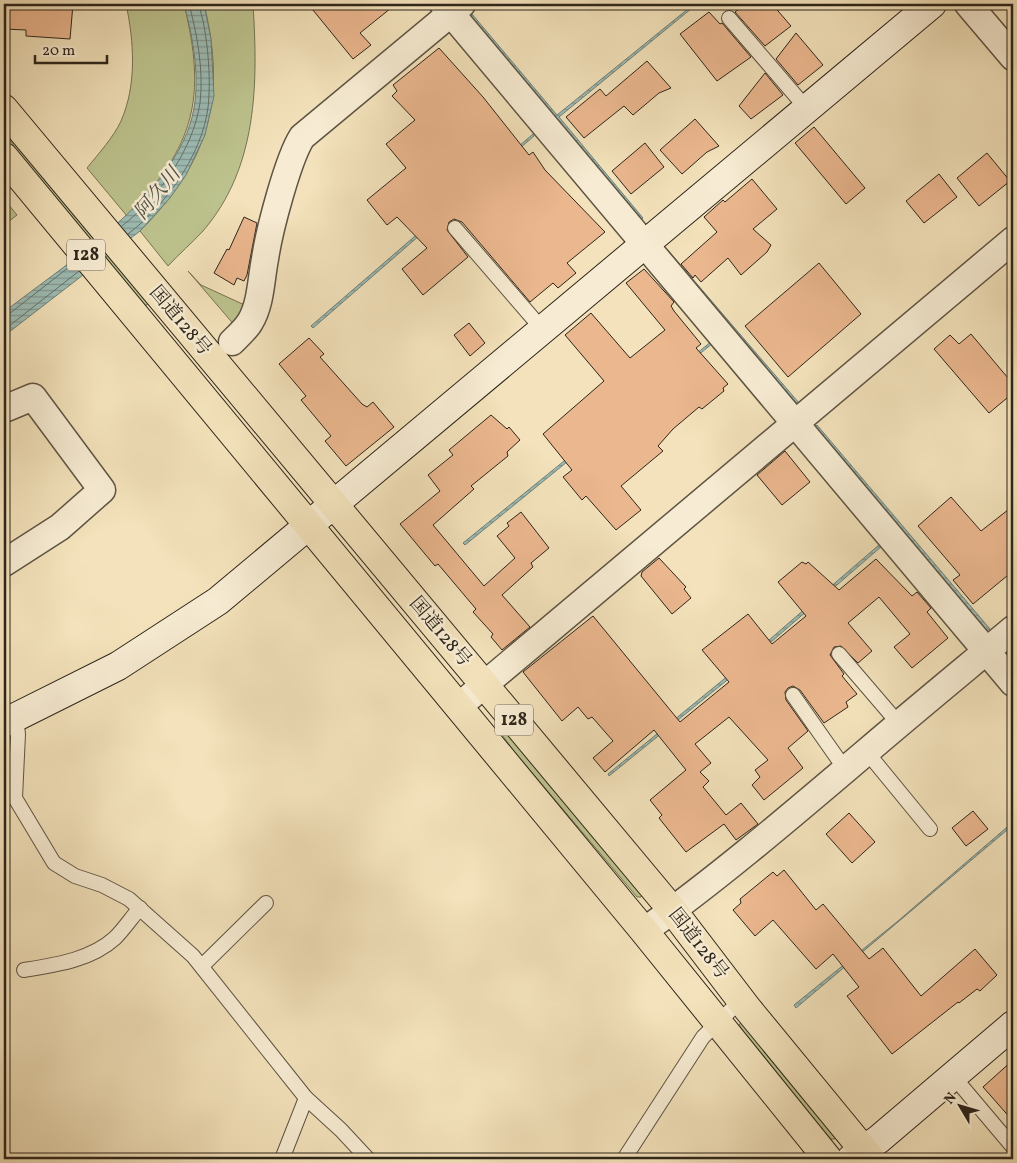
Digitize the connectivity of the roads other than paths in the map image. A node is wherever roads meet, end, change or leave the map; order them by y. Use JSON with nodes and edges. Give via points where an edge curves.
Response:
{"nodes":[{"id":1,"x":932,"y":4,"type":"edge"},
{"id":2,"x":968,"y":4,"type":"edge"},
{"id":3,"x":452,"y":7,"type":"edge"},
{"id":4,"x":729,"y":18,"type":"dead end"},
{"id":5,"x":1013,"y":58,"type":"edge"},
{"id":6,"x":4,"y":109,"type":"edge"},
{"id":7,"x":807,"y":109,"type":"junction"},
{"id":8,"x":4,"y":157,"type":"edge"},
{"id":9,"x":455,"y":228,"type":"dead end"},
{"id":10,"x":1013,"y":240,"type":"edge"},
{"id":11,"x":644,"y":244,"type":"junction"},
{"id":12,"x":543,"y":330,"type":"junction"},
{"id":13,"x":232,"y":342,"type":"dead end"},
{"id":14,"x":4,"y":409,"type":"edge"},
{"id":15,"x":795,"y":423,"type":"junction"},
{"id":16,"x":334,"y":506,"type":"junction"},
{"id":17,"x":310,"y":526,"type":"junction"},
{"id":18,"x":4,"y":563,"type":"edge"},
{"id":19,"x":1013,"y":629,"type":"edge"},
{"id":20,"x":987,"y":651,"type":"junction"},
{"id":21,"x":839,"y":654,"type":"dead end"},
{"id":22,"x":1013,"y":682,"type":"edge"},
{"id":23,"x":485,"y":686,"type":"junction"},
{"id":24,"x":793,"y":695,"type":"dead end"},
{"id":25,"x":459,"y":706,"type":"junction"},
{"id":26,"x":10,"y":721,"type":"edge"},
{"id":27,"x":899,"y":724,"type":"junction"},
{"id":28,"x":866,"y":751,"type":"junction"},
{"id":29,"x":845,"y":769,"type":"junction"},
{"id":30,"x":930,"y":829,"type":"dead end"},
{"id":31,"x":266,"y":903,"type":"dead end"},
{"id":32,"x":140,"y":908,"type":"junction"},
{"id":33,"x":673,"y":911,"type":"junction"},
{"id":34,"x":644,"y":931,"type":"junction"},
{"id":35,"x":203,"y":965,"type":"junction"},
{"id":36,"x":24,"y":970,"type":"dead end"},
{"id":37,"x":741,"y":1000,"type":"junction"},
{"id":38,"x":716,"y":1022,"type":"junction"},
{"id":39,"x":1013,"y":1024,"type":"edge"},
{"id":40,"x":953,"y":1076,"type":"junction"},
{"id":41,"x":306,"y":1098,"type":"junction"},
{"id":42,"x":1013,"y":1147,"type":"edge"},
{"id":43,"x":862,"y":1156,"type":"edge"},
{"id":44,"x":282,"y":1159,"type":"edge"},
{"id":45,"x":368,"y":1159,"type":"edge"},
{"id":46,"x":624,"y":1159,"type":"edge"},
{"id":47,"x":828,"y":1159,"type":"edge"}],
"edges":[{"from":1,"to":7,"type":"street"},
{"from":2,"to":5,"type":"street"},
{"from":3,"to":11,"type":"street"},
{"from":3,"to":13,"type":"street","via":[[370,82],[310,129],[296,147],[265,256],[258,301],[250,323]]},
{"from":4,"to":7,"type":"lane"},
{"from":6,"to":16,"type":"highway","name":"国道128号","number":"128"},
{"from":7,"to":11,"type":"street"},
{"from":8,"to":17,"type":"highway","name":"国道128号","number":"128"},
{"from":9,"to":12,"type":"lane"},
{"from":10,"to":15,"type":"street"},
{"from":11,"to":12,"type":"street"},
{"from":11,"to":15,"type":"street"},
{"from":12,"to":16,"type":"street"},
{"from":14,"to":18,"type":"street","via":[[34,398],[102,490],[60,527]]},
{"from":15,"to":20,"type":"street"},
{"from":15,"to":23,"type":"street"},
{"from":16,"to":17,"type":"street"},
{"from":16,"to":23,"type":"highway","name":"国道128号","number":"128"},
{"from":17,"to":25,"type":"highway","name":"国道128号","number":"128"},
{"from":17,"to":26,"type":"street","via":[[218,601],[176,630],[118,666]]},
{"from":19,"to":20,"type":"street"},
{"from":20,"to":22,"type":"street"},
{"from":20,"to":27,"type":"street"},
{"from":21,"to":27,"type":"lane"},
{"from":23,"to":25,"type":"street"},
{"from":23,"to":33,"type":"highway","name":"国道128号","number":"128"},
{"from":24,"to":29,"type":"lane"},
{"from":25,"to":34,"type":"highway","name":"国道128号","number":"128"},
{"from":26,"to":32,"type":"lane","via":[[18,734],[15,798],[54,863],[75,876],[102,885]]},
{"from":27,"to":28,"type":"street"},
{"from":28,"to":29,"type":"street"},
{"from":28,"to":30,"type":"lane"},
{"from":29,"to":33,"type":"street"},
{"from":31,"to":35,"type":"lane"},
{"from":32,"to":35,"type":"lane"},
{"from":32,"to":36,"type":"lane","via":[[105,945],[66,963]]},
{"from":33,"to":34,"type":"street"},
{"from":33,"to":37,"type":"highway","name":"国道128号","number":"128"},
{"from":34,"to":38,"type":"highway","name":"国道128号","number":"128"},
{"from":35,"to":41,"type":"lane"},
{"from":37,"to":38,"type":"lane"},
{"from":37,"to":43,"type":"highway","name":"国道128号","number":"128"},
{"from":38,"to":46,"type":"lane"},
{"from":38,"to":47,"type":"highway","name":"国道128号","number":"128"},
{"from":39,"to":40,"type":"street"},
{"from":40,"to":42,"type":"lane"},
{"from":40,"to":43,"type":"street"},
{"from":41,"to":44,"type":"lane"},
{"from":41,"to":45,"type":"lane"}]}
